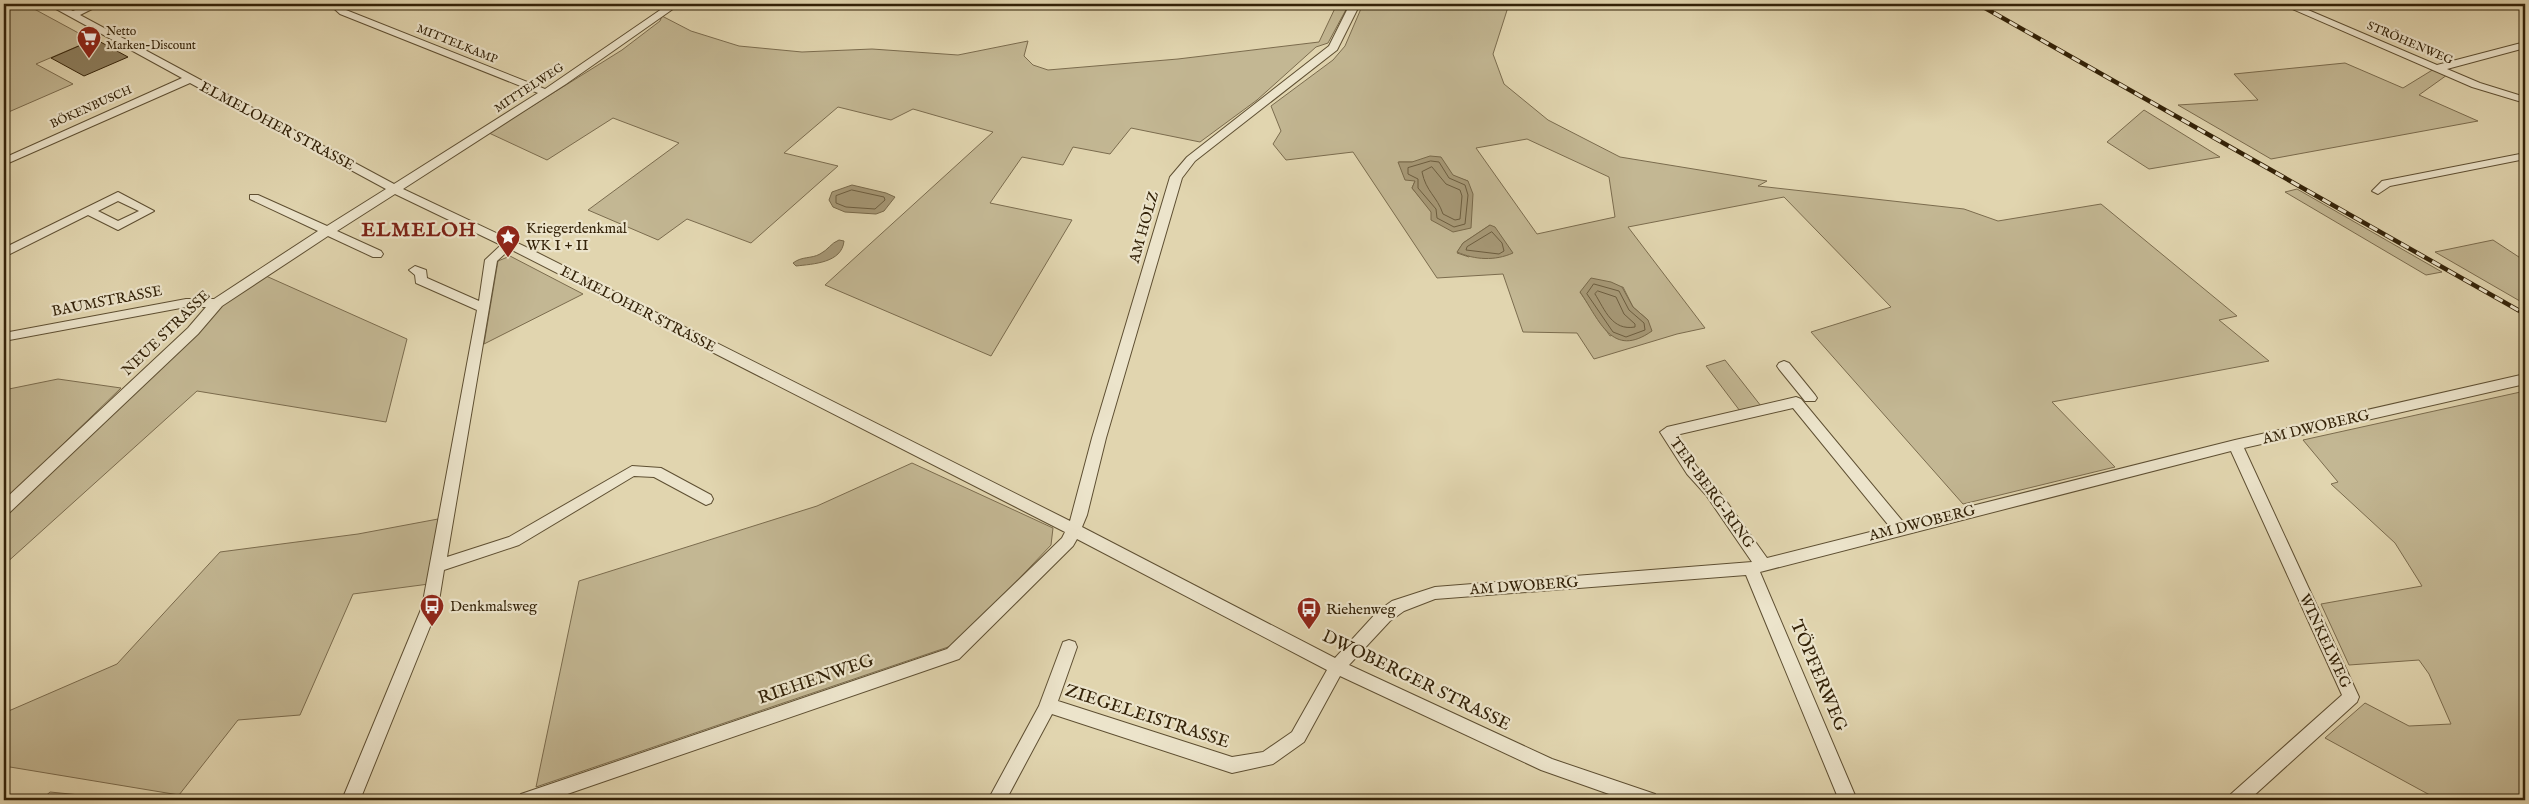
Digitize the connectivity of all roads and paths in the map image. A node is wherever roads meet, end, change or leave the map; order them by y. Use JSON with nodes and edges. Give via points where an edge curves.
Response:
{"nodes":[{"id":1,"x":52,"y":4,"type":"edge"},
{"id":2,"x":97,"y":4,"type":"edge"},
{"id":3,"x":334,"y":4,"type":"edge"},
{"id":4,"x":675,"y":4,"type":"edge"},
{"id":5,"x":1355,"y":4,"type":"edge"},
{"id":6,"x":2029,"y":4,"type":"edge"},
{"id":7,"x":2038,"y":4,"type":"edge"},
{"id":8,"x":2286,"y":4,"type":"edge"},
{"id":9,"x":72,"y":15,"type":"junction"},
{"id":10,"x":2525,"y":45,"type":"edge"},
{"id":11,"x":2437,"y":68,"type":"junction"},
{"id":12,"x":189,"y":80,"type":"junction"},
{"id":13,"x":546,"y":93,"type":"junction"},
{"id":14,"x":2525,"y":100,"type":"edge"},
{"id":15,"x":2525,"y":156,"type":"edge"},
{"id":16,"x":4,"y":162,"type":"edge"},
{"id":17,"x":396,"y":190,"type":"junction"},
{"id":18,"x":2378,"y":191,"type":"dead end"},
{"id":19,"x":254,"y":198,"type":"dead end"},
{"id":20,"x":89,"y":211,"type":"dead end"},
{"id":21,"x":327,"y":232,"type":"junction"},
{"id":22,"x":508,"y":244,"type":"junction"},
{"id":23,"x":4,"y":253,"type":"edge"},
{"id":24,"x":377,"y":254,"type":"dead end"},
{"id":25,"x":415,"y":270,"type":"dead end"},
{"id":26,"x":217,"y":303,"type":"junction"},
{"id":27,"x":484,"y":308,"type":"junction"},
{"id":28,"x":4,"y":337,"type":"edge"},
{"id":29,"x":1784,"y":366,"type":"dead end"},
{"id":30,"x":2525,"y":379,"type":"edge"},
{"id":31,"x":1807,"y":399,"type":"junction"},
{"id":32,"x":2235,"y":445,"type":"junction"},
{"id":33,"x":706,"y":499,"type":"dead end"},
{"id":34,"x":4,"y":509,"type":"edge"},
{"id":35,"x":1070,"y":528,"type":"junction"},
{"id":36,"x":1900,"y":528,"type":"junction"},
{"id":37,"x":1093,"y":540,"type":"joint"},
{"id":38,"x":440,"y":564,"type":"junction"},
{"id":39,"x":1757,"y":566,"type":"junction"},
{"id":40,"x":1069,"y":646,"type":"dead end"},
{"id":41,"x":1337,"y":667,"type":"junction"},
{"id":42,"x":1047,"y":705,"type":"junction"},
{"id":43,"x":351,"y":800,"type":"edge"},
{"id":44,"x":527,"y":800,"type":"edge"},
{"id":45,"x":997,"y":800,"type":"edge"},
{"id":46,"x":1649,"y":800,"type":"edge"},
{"id":47,"x":1848,"y":800,"type":"edge"},
{"id":48,"x":2237,"y":800,"type":"edge"}],
"edges":[{"from":1,"to":9,"type":"street","name":"ELMELOHER STRASSE"},
{"from":2,"to":9,"type":"street"},
{"from":3,"to":13,"type":"street","name":"MITTELKAMP","via":[[343,12]]},
{"from":4,"to":13,"type":"street","name":"MITTELWEG","via":[[613,50]]},
{"from":5,"to":35,"type":"street","name":"AM HOLZ","via":[[1333,48],[1191,159],[1176,178],[1099,438],[1080,515]]},
{"from":6,"to":7,"type":"street"},
{"from":8,"to":11,"type":"street","name":"STRÖHENWEG"},
{"from":9,"to":12,"type":"street","name":"ELMELOHER STRASSE"},
{"from":10,"to":11,"type":"street"},
{"from":11,"to":14,"type":"street","name":"STRÖHENWEG","via":[[2476,85]]},
{"from":12,"to":16,"type":"street","name":"BÖKENBUSCH"},
{"from":12,"to":17,"type":"street","name":"ELMELOHER STRASSE"},
{"from":13,"to":17,"type":"street","name":"MITTELWEG"},
{"from":15,"to":18,"type":"street","via":[[2386,183]]},
{"from":17,"to":21,"type":"street","name":"NEUE STRASSE"},
{"from":17,"to":22,"type":"street","name":"ELMELOHER STRASSE"},
{"from":19,"to":21,"type":"street"},
{"from":20,"to":23,"type":"street"},
{"from":21,"to":24,"type":"street"},
{"from":21,"to":26,"type":"street","name":"NEUE STRASSE"},
{"from":22,"to":27,"type":"street","via":[[491,260]]},
{"from":22,"to":35,"type":"street","name":"ELMELOHER STRASSE"},
{"from":25,"to":27,"type":"street","via":[[422,274],[420,280]]},
{"from":26,"to":28,"type":"street","name":"BAUMSTRASSE","via":[[186,303]]},
{"from":26,"to":34,"type":"street","name":"NEUE STRASSE","via":[[193,331]]},
{"from":27,"to":38,"type":"street"},
{"from":29,"to":31,"type":"street"},
{"from":30,"to":32,"type":"street","name":"AM DWOBERG"},
{"from":31,"to":36,"type":"street"},
{"from":31,"to":39,"type":"street","name":"TER-BERG-RING","via":[[1667,432],[1701,483],[1711,491]]},
{"from":32,"to":36,"type":"street","name":"AM DWOBERG"},
{"from":32,"to":48,"type":"street","name":"WINKELWEG","via":[[2351,697]]},
{"from":33,"to":38,"type":"street","via":[[656,472],[632,471],[514,541]]},
{"from":35,"to":37,"type":"street","name":"ELMELOHER STRASSE"},
{"from":35,"to":44,"type":"street","name":"RIEHENWEG","via":[[1068,542],[953,654]]},
{"from":36,"to":39,"type":"street","name":"AM DWOBERG"},
{"from":37,"to":41,"type":"street","name":"DWOBERGER STRASSE"},
{"from":38,"to":43,"type":"street","via":[[423,627]]},
{"from":39,"to":41,"type":"street","name":"AM DWOBERG","via":[[1434,593],[1398,606],[1384,616]]},
{"from":39,"to":47,"type":"street","name":"TÖPFERWEG"},
{"from":40,"to":42,"type":"street","via":[[1065,665]]},
{"from":41,"to":42,"type":"street","name":"ZIEGELEISTRASSE","via":[[1298,737],[1267,759],[1232,765]]},
{"from":41,"to":46,"type":"street","name":"DWOBERGER STRASSE","via":[[1547,765]]},
{"from":42,"to":45,"type":"street"}]}
